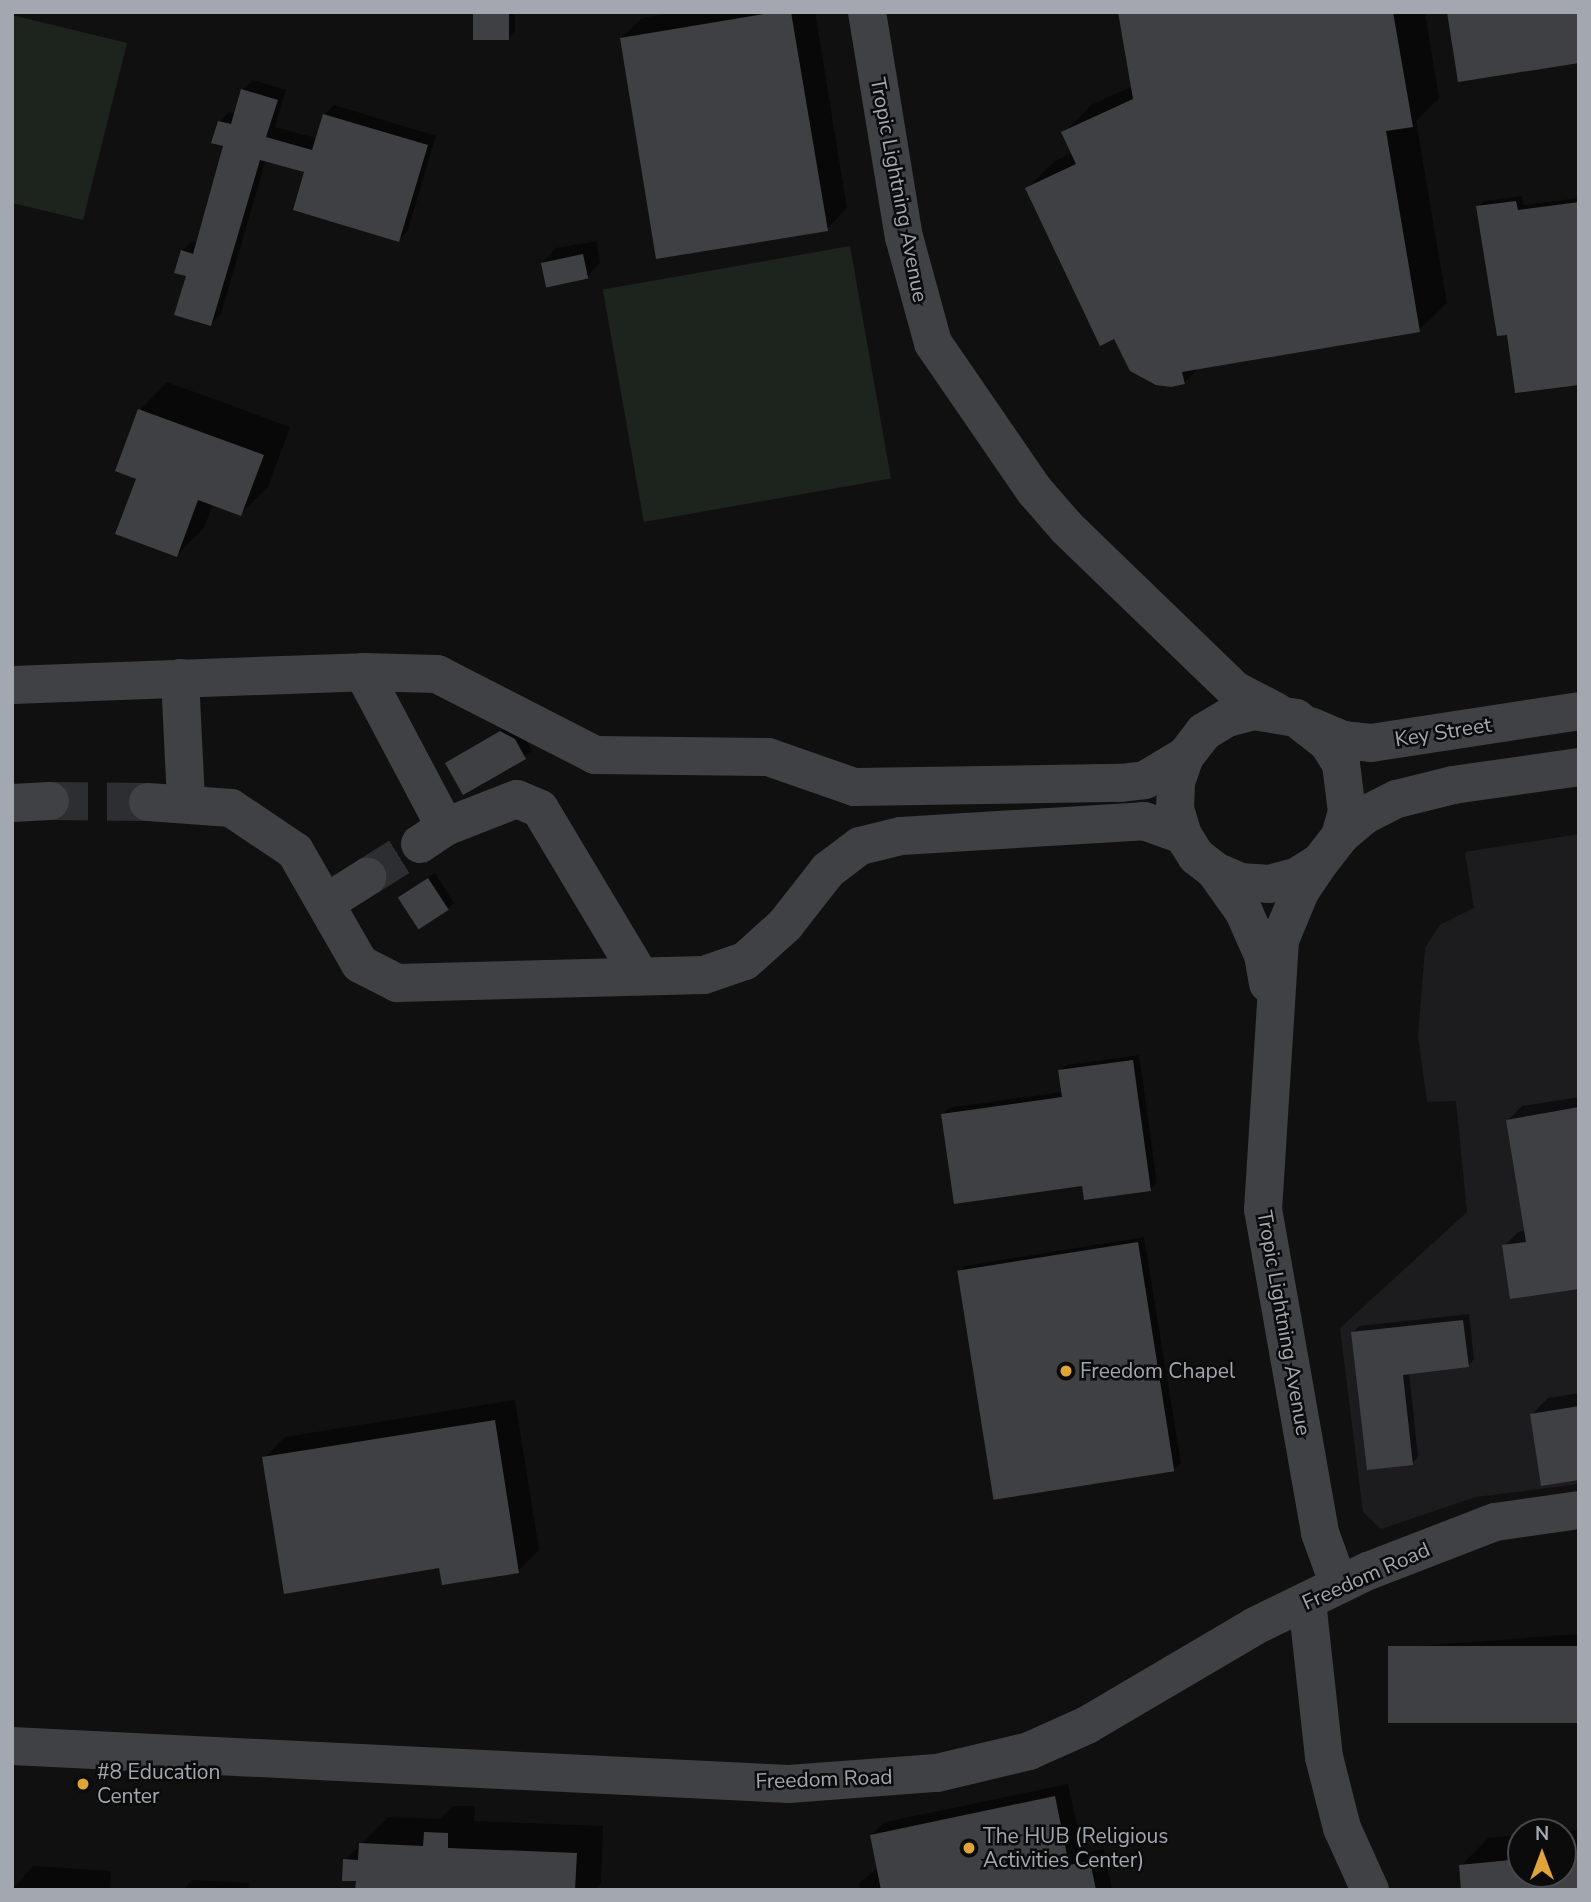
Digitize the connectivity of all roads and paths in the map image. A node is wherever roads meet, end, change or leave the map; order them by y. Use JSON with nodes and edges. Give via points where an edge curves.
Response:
{"nodes":[{"id":1,"x":867,"y":12,"type":"edge"},
{"id":2,"x":1192,"y":646,"type":"junction"},
{"id":3,"x":363,"y":672,"type":"junction"},
{"id":4,"x":180,"y":678,"type":"junction"},
{"id":5,"x":12,"y":685,"type":"edge"},
{"id":6,"x":1579,"y":711,"type":"edge"},
{"id":7,"x":1295,"y":720,"type":"junction"},
{"id":8,"x":1195,"y":744,"type":"junction"},
{"id":9,"x":1579,"y":766,"type":"edge"},
{"id":10,"x":50,"y":801,"type":"tunnel mouth"},
{"id":11,"x":186,"y":801,"type":"junction"},
{"id":12,"x":148,"y":802,"type":"tunnel mouth"},
{"id":13,"x":12,"y":803,"type":"edge"},
{"id":14,"x":1183,"y":835,"type":"junction"},
{"id":15,"x":1330,"y":849,"type":"junction"},
{"id":16,"x":1214,"y":871,"type":"junction"},
{"id":17,"x":367,"y":877,"type":"tunnel mouth"},
{"id":18,"x":326,"y":903,"type":"junction"},
{"id":19,"x":640,"y":976,"type":"junction"},
{"id":20,"x":1273,"y":1014,"type":"junction"},
{"id":21,"x":1579,"y":1510,"type":"edge"},
{"id":22,"x":1323,"y":1593,"type":"junction"},
{"id":23,"x":12,"y":1746,"type":"edge"},
{"id":24,"x":1370,"y":1890,"type":"edge"}],
"edges":[{"from":1,"to":2,"type":"street","name":"Tropic Lightning Avenue","via":[[904,237],[933,343],[1034,490],[1067,528]]},
{"from":2,"to":7,"type":"street","name":"Tropic Lightning Avenue","via":[[1235,690]]},
{"from":2,"to":8,"type":"street","via":[[1212,705]]},
{"from":3,"to":4,"type":"street"},
{"from":3,"to":8,"type":"street","via":[[437,674],[596,755],[768,757],[854,787],[1145,780]]},
{"from":3,"to":19,"type":"street","via":[[433,836],[517,799],[540,809]]},
{"from":4,"to":5,"type":"street"},
{"from":4,"to":11,"type":"street"},
{"from":6,"to":7,"type":"street","name":"Key Street","via":[[1371,743],[1343,740]]},
{"from":7,"to":8,"type":"street","via":[[1254,711],[1227,718]]},
{"from":7,"to":15,"type":"street","via":[[1328,743],[1344,776],[1347,812]]},
{"from":8,"to":14,"type":"street","via":[[1176,782],[1175,809]]},
{"from":9,"to":15,"type":"street","via":[[1397,799],[1365,815]]},
{"from":10,"to":13,"type":"street"},
{"from":11,"to":12,"type":"street"},
{"from":11,"to":18,"type":"street","via":[[231,808],[295,851]]},
{"from":14,"to":16,"type":"street","via":[[1196,856]]},
{"from":14,"to":19,"type":"street","via":[[1164,825],[1121,821],[901,836],[860,846],[828,870],[785,925],[744,961],[704,975]]},
{"from":15,"to":16,"type":"street","via":[[1296,877],[1269,884],[1241,882]]},
{"from":15,"to":20,"type":"street","via":[[1300,892],[1280,940]]},
{"from":16,"to":20,"type":"street","via":[[1244,912],[1263,955]]},
{"from":17,"to":18,"type":"street"},
{"from":18,"to":19,"type":"street","via":[[360,964],[397,983]]},
{"from":20,"to":22,"type":"street","name":"Tropic Lightning Avenue","via":[[1263,1209],[1320,1533]]},
{"from":21,"to":22,"type":"street","name":"Freedom Road","via":[[1495,1522]]},
{"from":22,"to":23,"type":"street","name":"Freedom Road","via":[[1087,1725],[1029,1751],[937,1773],[789,1784]]},
{"from":22,"to":24,"type":"street","name":"Tropic Lightning Avenue","via":[[1324,1757],[1342,1828]]}]}
